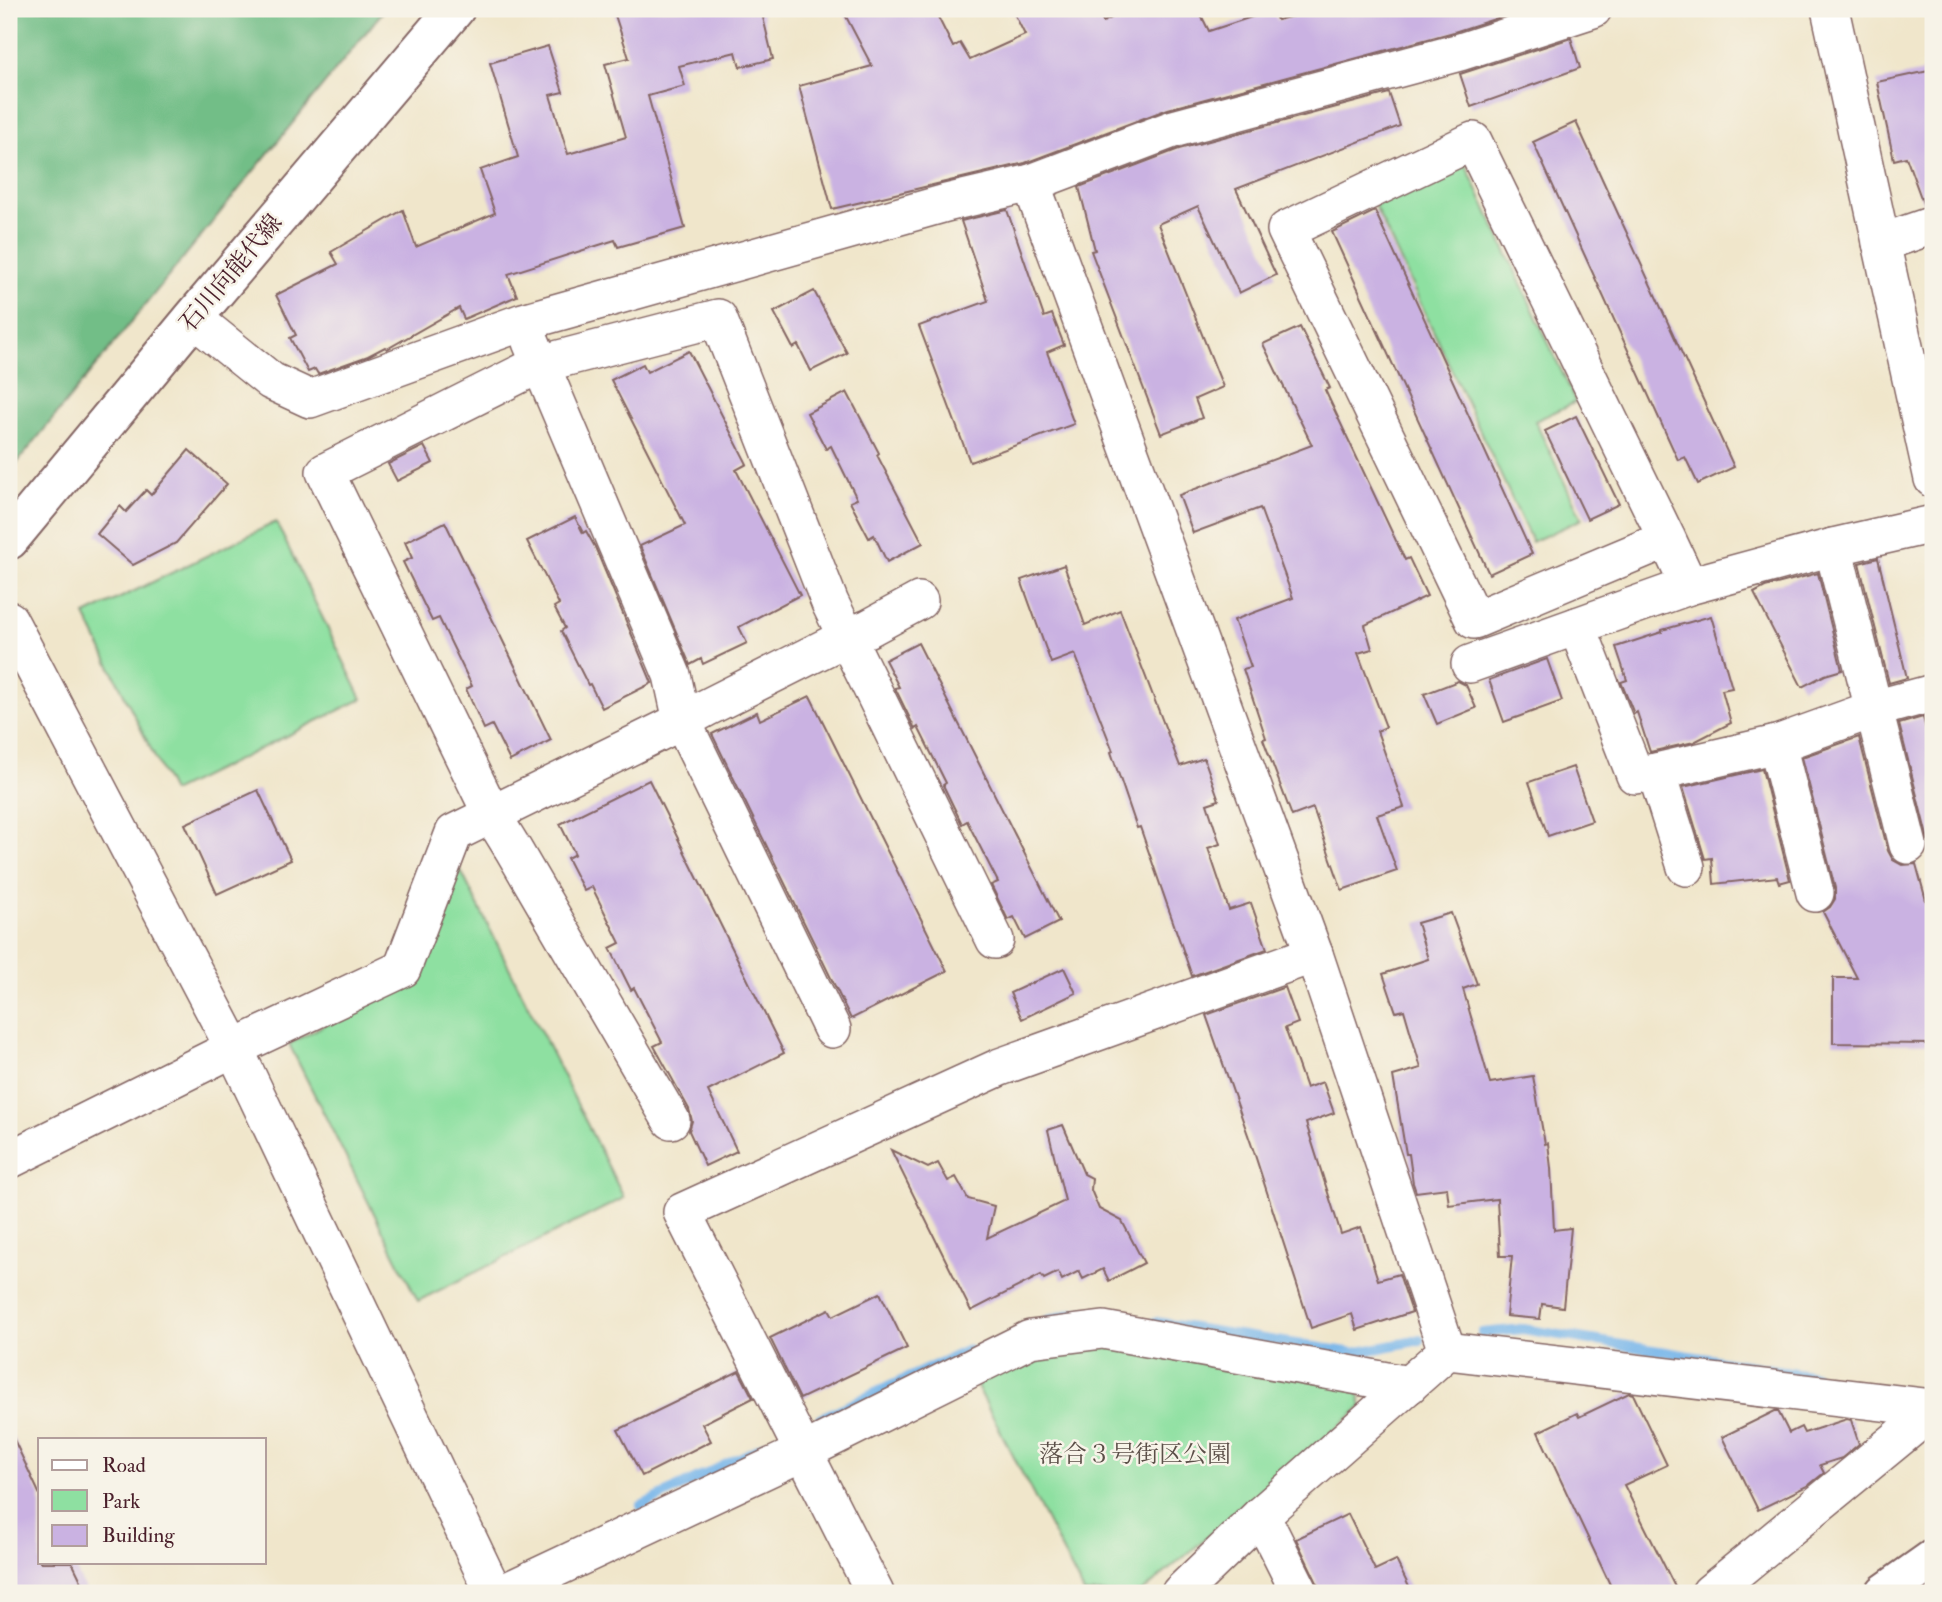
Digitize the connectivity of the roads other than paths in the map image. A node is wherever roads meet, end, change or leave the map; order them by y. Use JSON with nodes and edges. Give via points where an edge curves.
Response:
{"nodes":[{"id":1,"x":455,"y":9,"type":"edge"},
{"id":2,"x":1593,"y":9,"type":"edge"},
{"id":3,"x":1830,"y":9,"type":"edge"},
{"id":4,"x":1031,"y":183,"type":"junction"},
{"id":5,"x":1933,"y":225,"type":"edge"},
{"id":6,"x":1881,"y":243,"type":"junction"},
{"id":7,"x":193,"y":318,"type":"junction"},
{"id":8,"x":523,"y":322,"type":"junction"},
{"id":9,"x":540,"y":364,"type":"junction"},
{"id":10,"x":1933,"y":479,"type":"edge"},
{"id":11,"x":1933,"y":524,"type":"edge"},
{"id":12,"x":1667,"y":539,"type":"junction"},
{"id":13,"x":9,"y":540,"type":"edge"},
{"id":14,"x":1832,"y":547,"type":"junction"},
{"id":15,"x":1689,"y":586,"type":"junction"},
{"id":16,"x":919,"y":601,"type":"dead end"},
{"id":17,"x":9,"y":620,"type":"edge"},
{"id":18,"x":1577,"y":626,"type":"junction"},
{"id":19,"x":847,"y":637,"type":"junction"},
{"id":20,"x":1470,"y":664,"type":"dead end"},
{"id":21,"x":1933,"y":693,"type":"edge"},
{"id":22,"x":1874,"y":709,"type":"junction"},
{"id":23,"x":682,"y":721,"type":"junction"},
{"id":24,"x":1777,"y":744,"type":"junction"},
{"id":25,"x":1656,"y":772,"type":"junction"},
{"id":26,"x":492,"y":815,"type":"junction"},
{"id":27,"x":1908,"y":845,"type":"dead end"},
{"id":28,"x":1686,"y":867,"type":"dead end"},
{"id":29,"x":1815,"y":893,"type":"dead end"},
{"id":30,"x":995,"y":940,"type":"dead end"},
{"id":31,"x":1314,"y":954,"type":"junction"},
{"id":32,"x":832,"y":1030,"type":"dead end"},
{"id":33,"x":233,"y":1048,"type":"junction"},
{"id":34,"x":671,"y":1120,"type":"dead end"},
{"id":35,"x":9,"y":1160,"type":"edge"},
{"id":36,"x":1447,"y":1352,"type":"junction"},
{"id":37,"x":1409,"y":1385,"type":"junction"},
{"id":38,"x":1933,"y":1409,"type":"edge"},
{"id":39,"x":803,"y":1451,"type":"junction"},
{"id":40,"x":1261,"y":1515,"type":"junction"},
{"id":41,"x":1933,"y":1559,"type":"edge"},
{"id":42,"x":494,"y":1593,"type":"edge"},
{"id":43,"x":503,"y":1593,"type":"edge"},
{"id":44,"x":875,"y":1593,"type":"edge"},
{"id":45,"x":1180,"y":1593,"type":"edge"},
{"id":46,"x":1300,"y":1593,"type":"edge"},
{"id":47,"x":1710,"y":1593,"type":"edge"},
{"id":48,"x":1885,"y":1593,"type":"edge"}],
"edges":[{"from":1,"to":7,"type":"main road","name":"石川向能代線"},
{"from":2,"to":4,"type":"street","via":[[1460,52],[1172,129]]},
{"from":3,"to":6,"type":"street"},
{"from":4,"to":8,"type":"street"},
{"from":4,"to":31,"type":"street"},
{"from":5,"to":6,"type":"street"},
{"from":6,"to":10,"type":"street"},
{"from":7,"to":8,"type":"street","via":[[271,381],[310,399]]},
{"from":7,"to":13,"type":"main road","name":"石川向能代線"},
{"from":8,"to":9,"type":"street"},
{"from":9,"to":19,"type":"street","via":[[718,318]]},
{"from":9,"to":23,"type":"street","via":[[672,675]]},
{"from":9,"to":26,"type":"street","via":[[326,472]]},
{"from":11,"to":14,"type":"street"},
{"from":12,"to":12,"type":"street","via":[[1473,141],[1286,230],[1474,620]]},
{"from":12,"to":15,"type":"street"},
{"from":14,"to":15,"type":"street"},
{"from":14,"to":22,"type":"street"},
{"from":15,"to":18,"type":"street"},
{"from":16,"to":19,"type":"street"},
{"from":17,"to":33,"type":"street"},
{"from":18,"to":20,"type":"street"},
{"from":18,"to":25,"type":"street","via":[[1635,775]]},
{"from":19,"to":23,"type":"street"},
{"from":19,"to":30,"type":"street"},
{"from":21,"to":22,"type":"street"},
{"from":22,"to":24,"type":"street"},
{"from":22,"to":27,"type":"street"},
{"from":23,"to":26,"type":"street"},
{"from":23,"to":32,"type":"street"},
{"from":24,"to":25,"type":"street"},
{"from":24,"to":29,"type":"street"},
{"from":25,"to":28,"type":"street"},
{"from":26,"to":33,"type":"street","via":[[454,833],[402,968]]},
{"from":26,"to":34,"type":"street"},
{"from":31,"to":36,"type":"street"},
{"from":31,"to":39,"type":"street","via":[[1000,1067],[682,1212]]},
{"from":33,"to":35,"type":"street"},
{"from":33,"to":42,"type":"street"},
{"from":36,"to":37,"type":"street"},
{"from":36,"to":38,"type":"street"},
{"from":37,"to":39,"type":"street","via":[[1103,1330],[1030,1339]]},
{"from":37,"to":40,"type":"street"},
{"from":38,"to":47,"type":"street"},
{"from":39,"to":43,"type":"street"},
{"from":39,"to":44,"type":"street"},
{"from":40,"to":45,"type":"street"},
{"from":40,"to":46,"type":"street"},
{"from":41,"to":48,"type":"main road"}]}
